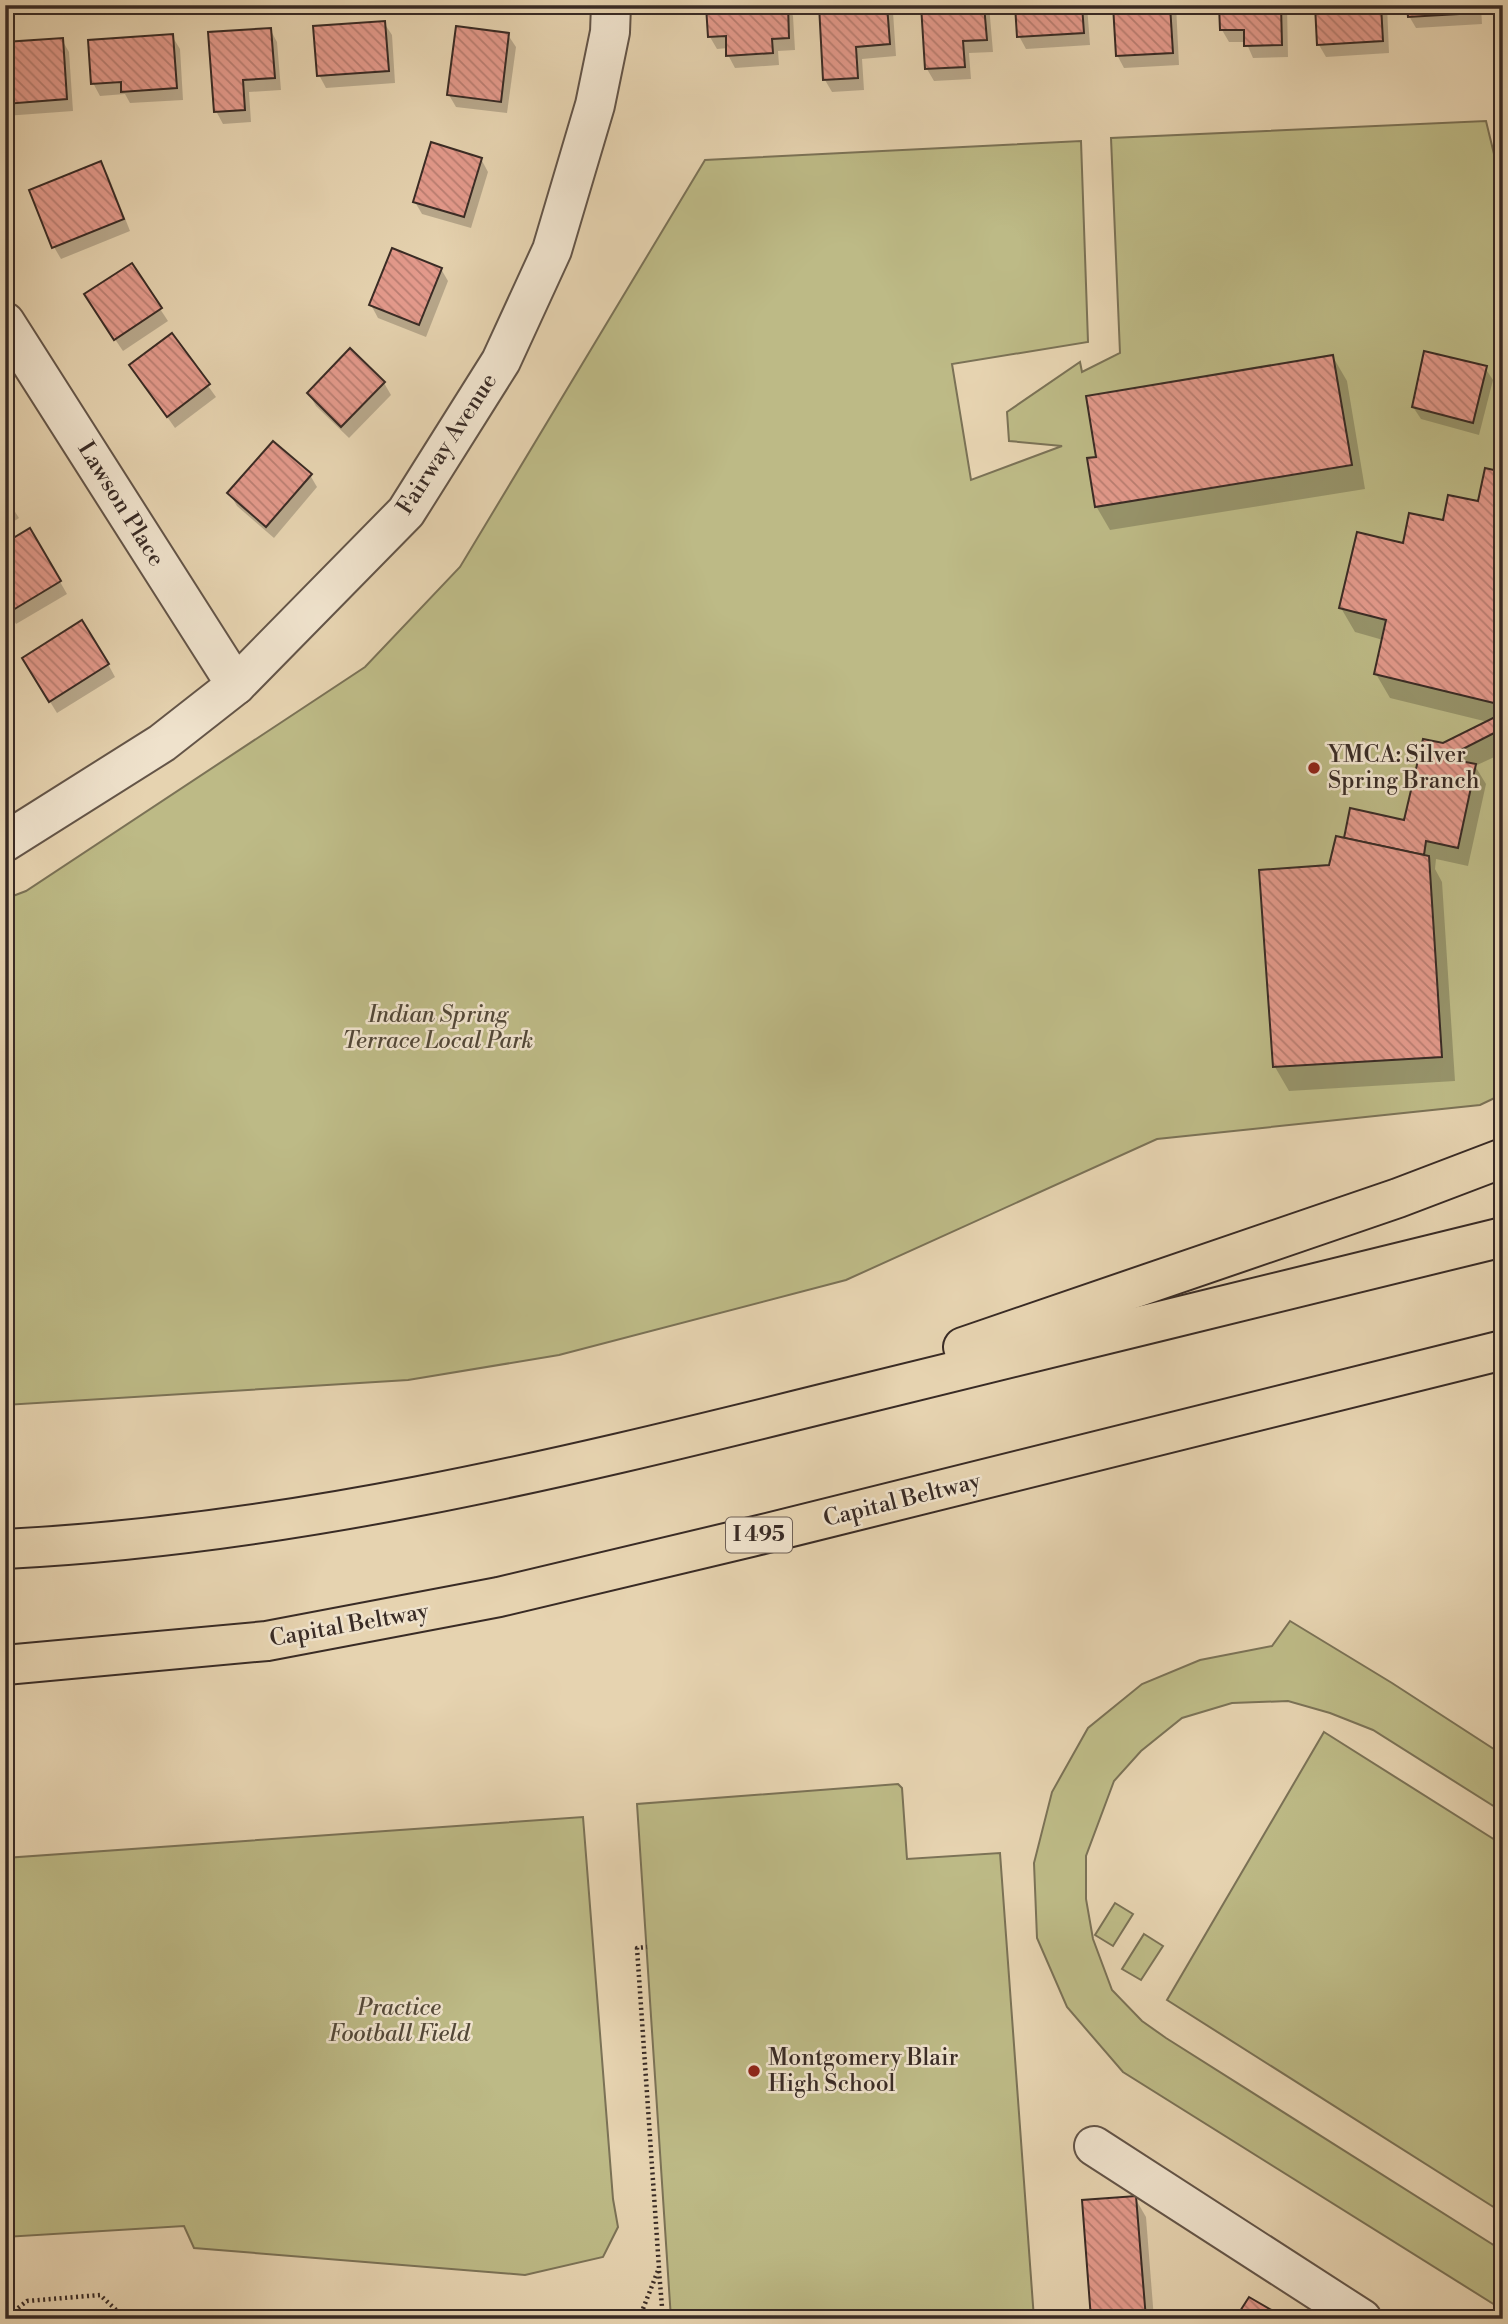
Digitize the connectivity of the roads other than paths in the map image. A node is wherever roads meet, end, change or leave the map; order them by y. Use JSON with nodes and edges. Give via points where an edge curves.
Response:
{"nodes":[{"id":1,"x":611,"y":5,"type":"edge"},
{"id":2,"x":5,"y":322,"type":"edge"},
{"id":3,"x":236,"y":685,"type":"junction"},
{"id":4,"x":5,"y":842,"type":"edge"},
{"id":5,"x":1503,"y":1158,"type":"edge"},
{"id":6,"x":1503,"y":1237,"type":"edge"},
{"id":7,"x":1503,"y":1350,"type":"edge"},
{"id":8,"x":725,"y":1428,"type":"junction"},
{"id":9,"x":5,"y":1549,"type":"edge"},
{"id":10,"x":5,"y":1665,"type":"edge"},
{"id":11,"x":1094,"y":2146,"type":"dead end"},
{"id":12,"x":1362,"y":2319,"type":"edge"}],
"edges":[{"from":1,"to":3,"type":"street","name":"Fairway Avenue","via":[[596,105],[552,250],[501,361],[407,512]]},
{"from":2,"to":3,"type":"street","name":"Lawson Place"},
{"from":3,"to":4,"type":"street","name":"Fairway Avenue","via":[[162,743]]},
{"from":5,"to":8,"type":"highway"},
{"from":6,"to":8,"type":"highway"},
{"from":7,"to":10,"type":"highway","name":"Capital Beltway","number":"I 495","via":[[499,1597],[267,1641]]},
{"from":8,"to":9,"type":"highway","via":[[353,1510],[250,1527]]},
{"from":11,"to":12,"type":"street"}]}
